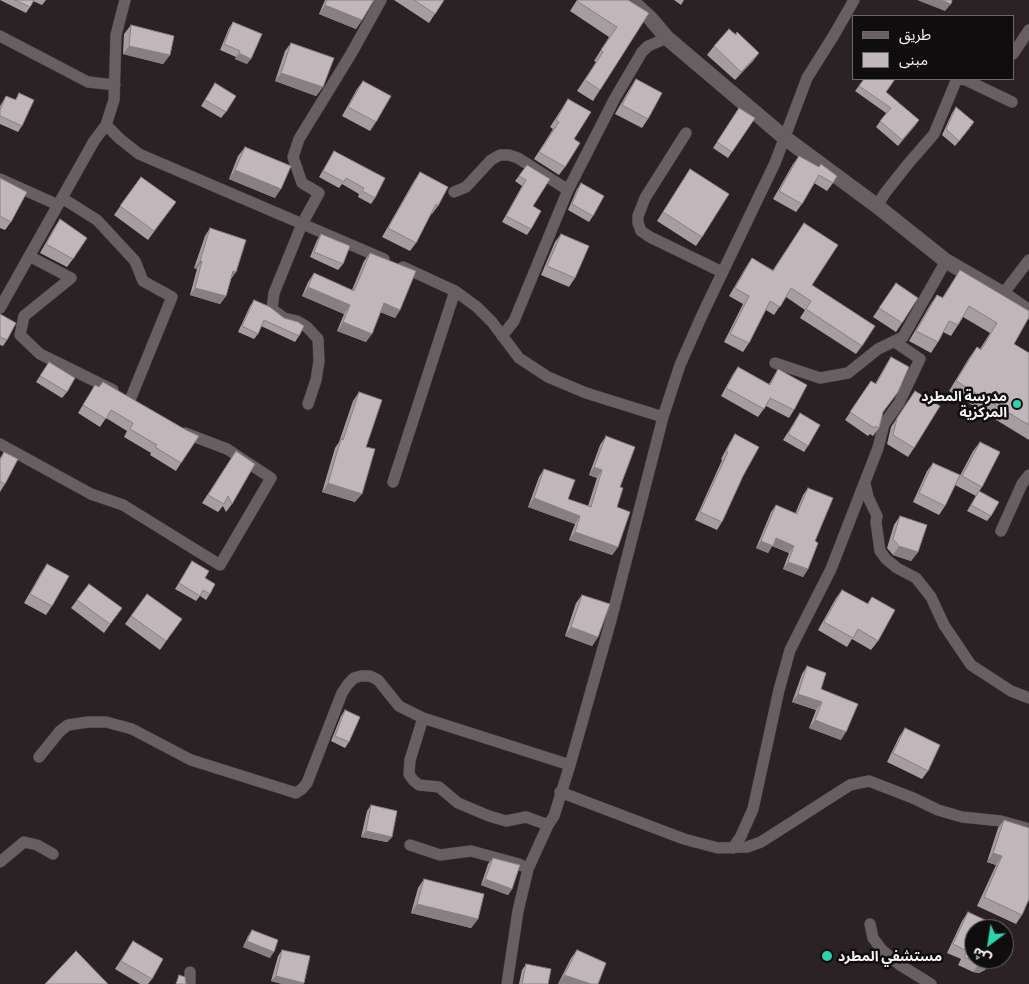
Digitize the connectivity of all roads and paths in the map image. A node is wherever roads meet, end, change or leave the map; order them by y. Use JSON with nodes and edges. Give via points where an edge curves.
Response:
{"nodes":[{"id":1,"x":125,"y":0,"type":"edge"},
{"id":2,"x":381,"y":0,"type":"edge"},
{"id":3,"x":630,"y":0,"type":"edge"},
{"id":4,"x":854,"y":0,"type":"edge"},
{"id":5,"x":1029,"y":30,"type":"edge"},
{"id":6,"x":0,"y":36,"type":"edge"},
{"id":7,"x":666,"y":38,"type":"junction"},
{"id":8,"x":1014,"y":52,"type":"edge"},
{"id":9,"x":958,"y":80,"type":"edge"},
{"id":10,"x":966,"y":80,"type":"edge"},
{"id":11,"x":115,"y":85,"type":"junction"},
{"id":12,"x":1012,"y":102,"type":"dead end"},
{"id":13,"x":106,"y":125,"type":"junction"},
{"id":14,"x":686,"y":133,"type":"dead end"},
{"id":15,"x":784,"y":138,"type":"junction"},
{"id":16,"x":0,"y":179,"type":"edge"},
{"id":17,"x":568,"y":190,"type":"junction"},
{"id":18,"x":454,"y":192,"type":"dead end"},
{"id":19,"x":60,"y":201,"type":"junction"},
{"id":20,"x":877,"y":206,"type":"junction"},
{"id":21,"x":302,"y":224,"type":"junction"},
{"id":22,"x":29,"y":256,"type":"junction"},
{"id":23,"x":1029,"y":260,"type":"edge"},
{"id":24,"x":946,"y":261,"type":"junction"},
{"id":25,"x":722,"y":272,"type":"junction"},
{"id":26,"x":455,"y":291,"type":"junction"},
{"id":27,"x":1003,"y":294,"type":"junction"},
{"id":28,"x":0,"y":308,"type":"edge"},
{"id":29,"x":1029,"y":312,"type":"edge"},
{"id":30,"x":502,"y":336,"type":"junction"},
{"id":31,"x":895,"y":342,"type":"junction"},
{"id":32,"x":775,"y":363,"type":"dead end"},
{"id":33,"x":308,"y":404,"type":"dead end"},
{"id":34,"x":663,"y":417,"type":"junction"},
{"id":35,"x":176,"y":428,"type":"edge"},
{"id":36,"x":0,"y":444,"type":"edge"},
{"id":37,"x":1029,"y":475,"type":"edge"},
{"id":38,"x":393,"y":482,"type":"dead end"},
{"id":39,"x":865,"y":482,"type":"junction"},
{"id":40,"x":1001,"y":531,"type":"dead end"},
{"id":41,"x":1029,"y":698,"type":"edge"},
{"id":42,"x":423,"y":718,"type":"junction"},
{"id":43,"x":39,"y":757,"type":"dead end"},
{"id":44,"x":570,"y":765,"type":"junction"},
{"id":45,"x":560,"y":792,"type":"junction"},
{"id":46,"x":548,"y":825,"type":"junction"},
{"id":47,"x":1029,"y":830,"type":"edge"},
{"id":48,"x":410,"y":845,"type":"dead end"},
{"id":49,"x":733,"y":848,"type":"junction"},
{"id":50,"x":53,"y":854,"type":"dead end"},
{"id":51,"x":0,"y":862,"type":"edge"},
{"id":52,"x":528,"y":869,"type":"junction"},
{"id":53,"x":870,"y":924,"type":"dead end"},
{"id":54,"x":190,"y":972,"type":"dead end"},
{"id":55,"x":190,"y":984,"type":"edge"},
{"id":56,"x":507,"y":984,"type":"edge"},
{"id":57,"x":931,"y":984,"type":"edge"}],
"edges":[{"from":1,"to":11,"type":"street","via":[[116,35]]},
{"from":2,"to":21,"type":"street","via":[[299,139],[293,158],[299,175],[302,183],[319,193]]},
{"from":3,"to":7,"type":"street"},
{"from":4,"to":15,"type":"street","via":[[807,78]]},
{"from":5,"to":8,"type":"street"},
{"from":6,"to":11,"type":"street","via":[[88,82]]},
{"from":7,"to":15,"type":"street"},
{"from":7,"to":17,"type":"street","via":[[642,52]]},
{"from":9,"to":20,"type":"street","via":[[934,134]]},
{"from":10,"to":12,"type":"street"},
{"from":11,"to":13,"type":"street"},
{"from":13,"to":19,"type":"street"},
{"from":13,"to":21,"type":"street","via":[[139,154]]},
{"from":14,"to":25,"type":"street","via":[[645,198],[638,223],[650,237]]},
{"from":15,"to":20,"type":"street"},
{"from":15,"to":25,"type":"street"},
{"from":16,"to":19,"type":"street"},
{"from":17,"to":18,"type":"street","via":[[518,158],[500,155],[491,160],[466,187]]},
{"from":17,"to":30,"type":"street","via":[[519,311]]},
{"from":19,"to":22,"type":"street"},
{"from":19,"to":22,"type":"street","via":[[97,220],[135,261],[143,281],[172,297],[134,402],[40,354],[20,335],[24,316],[71,278]]},
{"from":20,"to":24,"type":"street"},
{"from":21,"to":26,"type":"street"},
{"from":21,"to":33,"type":"street","via":[[274,293],[272,309],[284,318],[307,327],[318,339],[316,380]]},
{"from":22,"to":28,"type":"street"},
{"from":23,"to":27,"type":"street"},
{"from":24,"to":27,"type":"street"},
{"from":24,"to":31,"type":"street","via":[[903,337]]},
{"from":25,"to":34,"type":"street","via":[[680,366]]},
{"from":26,"to":30,"type":"street","via":[[477,307]]},
{"from":26,"to":38,"type":"street"},
{"from":27,"to":29,"type":"street"},
{"from":30,"to":34,"type":"street","via":[[520,358],[548,377],[586,393]]},
{"from":31,"to":32,"type":"street","via":[[878,349],[848,373],[820,378]]},
{"from":31,"to":39,"type":"street","via":[[920,359],[884,424]]},
{"from":34,"to":44,"type":"street"},
{"from":35,"to":36,"type":"street","via":[[227,448],[271,478],[220,565],[123,505],[91,494]]},
{"from":37,"to":40,"type":"street"},
{"from":39,"to":41,"type":"street","via":[[877,516],[880,551],[886,559],[916,578],[931,597],[944,625],[971,665],[1011,691]]},
{"from":39,"to":49,"type":"street","via":[[831,569],[790,650],[753,809]]},
{"from":42,"to":43,"type":"street","via":[[399,706],[378,680],[370,676],[354,678],[342,694],[307,783],[296,792],[191,760],[132,729],[106,722],[68,726]]},
{"from":42,"to":44,"type":"street"},
{"from":42,"to":46,"type":"street","via":[[410,760],[413,780],[419,785],[438,787],[458,803],[489,816],[506,821],[526,817]]},
{"from":44,"to":45,"type":"street"},
{"from":45,"to":46,"type":"street","via":[[554,816]]},
{"from":45,"to":49,"type":"street","via":[[684,839],[718,848]]},
{"from":46,"to":52,"type":"street"},
{"from":47,"to":49,"type":"street","via":[[1000,821],[962,817],[938,810],[868,781],[850,785],[761,842]]},
{"from":48,"to":52,"type":"street","via":[[440,855],[471,851]]},
{"from":50,"to":51,"type":"street","via":[[24,842]]},
{"from":52,"to":56,"type":"street"},
{"from":53,"to":57,"type":"street","via":[[873,938],[882,950]]},
{"from":54,"to":55,"type":"street"}]}
